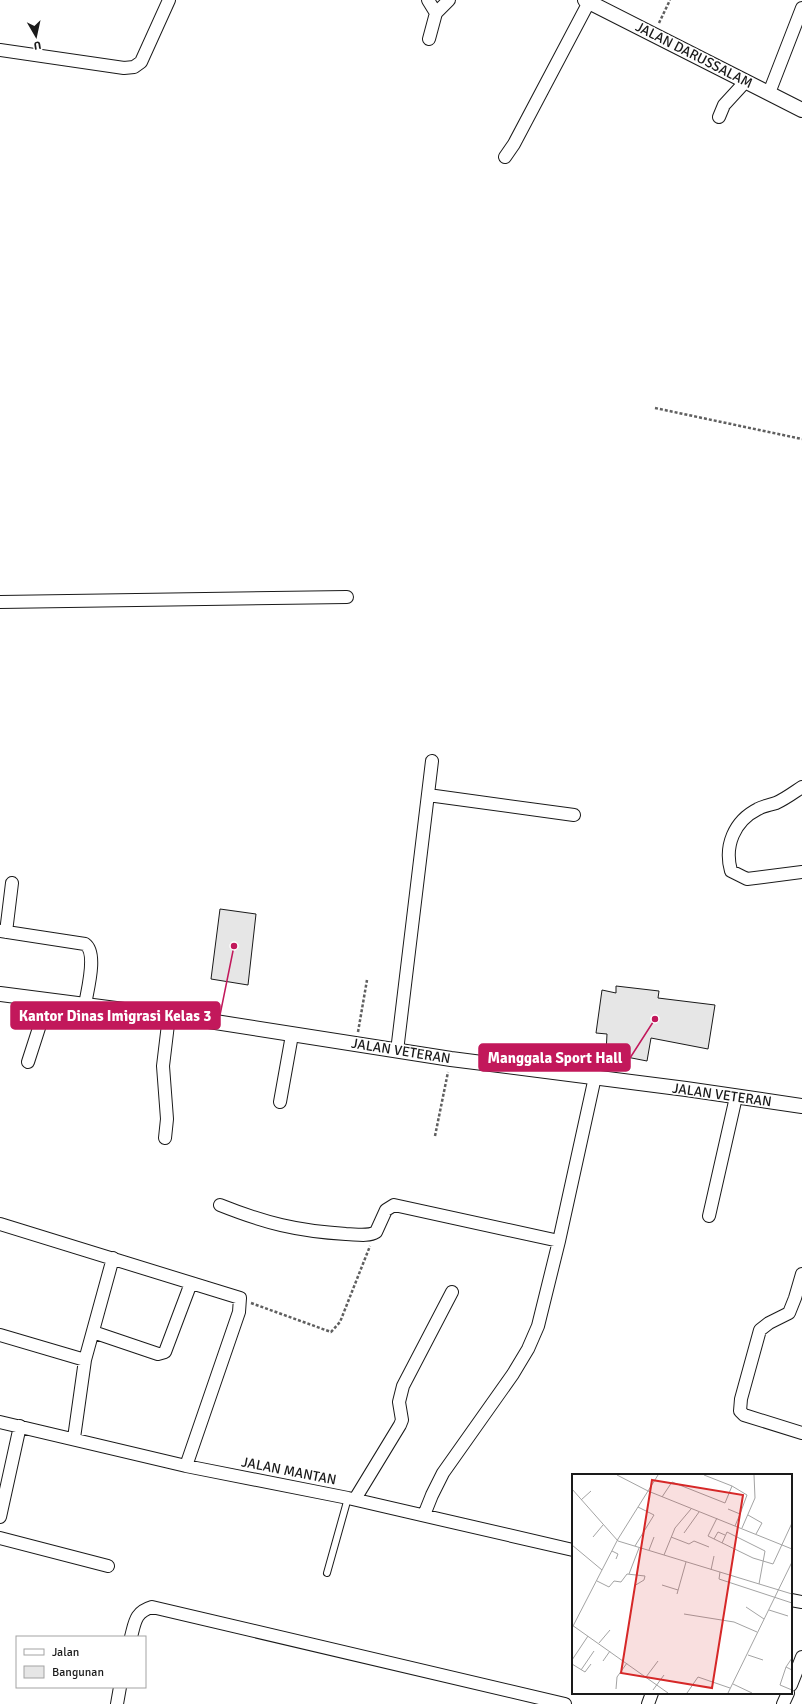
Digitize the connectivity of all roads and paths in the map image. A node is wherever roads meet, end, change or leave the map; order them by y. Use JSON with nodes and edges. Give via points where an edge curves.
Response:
{"nodes":[{"id":1,"x":169,"y":0,"type":"edge"},
{"id":2,"x":428,"y":0,"type":"edge"},
{"id":3,"x":449,"y":0,"type":"edge"},
{"id":4,"x":670,"y":0,"type":"edge"},
{"id":5,"x":587,"y":1,"type":"edge"},
{"id":6,"x":802,"y":8,"type":"edge"},
{"id":7,"x":436,"y":13,"type":"junction"},
{"id":8,"x":654,"y":35,"type":"junction"},
{"id":9,"x":429,"y":39,"type":"dead end"},
{"id":10,"x":0,"y":50,"type":"edge"},
{"id":11,"x":746,"y":81,"type":"junction"},
{"id":12,"x":769,"y":93,"type":"junction"},
{"id":13,"x":802,"y":110,"type":"edge"},
{"id":14,"x":719,"y":116,"type":"dead end"},
{"id":15,"x":505,"y":157,"type":"dead end"},
{"id":16,"x":655,"y":408,"type":"dead end"},
{"id":17,"x":802,"y":439,"type":"edge"},
{"id":18,"x":347,"y":596,"type":"dead end"},
{"id":19,"x":0,"y":602,"type":"edge"},
{"id":20,"x":432,"y":761,"type":"dead end"},
{"id":21,"x":802,"y":787,"type":"edge"},
{"id":22,"x":428,"y":795,"type":"junction"},
{"id":23,"x":574,"y":815,"type":"dead end"},
{"id":24,"x":802,"y":872,"type":"edge"},
{"id":25,"x":12,"y":883,"type":"dead end"},
{"id":26,"x":3,"y":932,"type":"edge"},
{"id":27,"x":367,"y":980,"type":"dead end"},
{"id":28,"x":0,"y":994,"type":"edge"},
{"id":29,"x":48,"y":1000,"type":"junction"},
{"id":30,"x":85,"y":1005,"type":"junction"},
{"id":31,"x":169,"y":1016,"type":"junction"},
{"id":32,"x":292,"y":1035,"type":"junction"},
{"id":33,"x":356,"y":1044,"type":"junction"},
{"id":34,"x":397,"y":1051,"type":"junction"},
{"id":35,"x":451,"y":1059,"type":"junction"},
{"id":36,"x":28,"y":1062,"type":"dead end"},
{"id":37,"x":595,"y":1077,"type":"junction"},
{"id":38,"x":736,"y":1097,"type":"junction"},
{"id":39,"x":280,"y":1102,"type":"dead end"},
{"id":40,"x":802,"y":1106,"type":"edge"},
{"id":41,"x":435,"y":1136,"type":"dead end"},
{"id":42,"x":165,"y":1138,"type":"dead end"},
{"id":43,"x":220,"y":1204,"type":"dead end"},
{"id":44,"x":709,"y":1216,"type":"dead end"},
{"id":45,"x":0,"y":1224,"type":"edge"},
{"id":46,"x":374,"y":1233,"type":"junction"},
{"id":47,"x":559,"y":1241,"type":"junction"},
{"id":48,"x":113,"y":1258,"type":"junction"},
{"id":49,"x":802,"y":1274,"type":"edge"},
{"id":50,"x":190,"y":1283,"type":"junction"},
{"id":51,"x":452,"y":1292,"type":"dead end"},
{"id":52,"x":240,"y":1298,"type":"junction"},
{"id":53,"x":93,"y":1332,"type":"junction"},
{"id":54,"x":0,"y":1335,"type":"edge"},
{"id":55,"x":85,"y":1360,"type":"junction"},
{"id":56,"x":0,"y":1422,"type":"edge"},
{"id":57,"x":20,"y":1426,"type":"junction"},
{"id":58,"x":802,"y":1433,"type":"edge"},
{"id":59,"x":74,"y":1438,"type":"junction"},
{"id":60,"x":186,"y":1466,"type":"junction"},
{"id":61,"x":352,"y":1499,"type":"junction"},
{"id":62,"x":424,"y":1515,"type":"junction"},
{"id":63,"x":0,"y":1517,"type":"edge"},
{"id":64,"x":0,"y":1538,"type":"edge"},
{"id":65,"x":572,"y":1550,"type":"edge"},
{"id":66,"x":108,"y":1566,"type":"dead end"},
{"id":67,"x":327,"y":1573,"type":"dead end"},
{"id":68,"x":792,"y":1600,"type":"edge"},
{"id":69,"x":802,"y":1602,"type":"edge"},
{"id":70,"x":132,"y":1636,"type":"edge"},
{"id":71,"x":802,"y":1657,"type":"edge"},
{"id":72,"x":792,"y":1682,"type":"edge"},
{"id":73,"x":120,"y":1688,"type":"edge"},
{"id":74,"x":652,"y":1694,"type":"edge"},
{"id":75,"x":788,"y":1694,"type":"edge"},
{"id":76,"x":117,"y":1704,"type":"edge"},
{"id":77,"x":565,"y":1704,"type":"edge"},
{"id":78,"x":648,"y":1704,"type":"edge"},
{"id":79,"x":783,"y":1704,"type":"edge"}],
"edges":[{"from":1,"to":10,"type":"street","via":[[141,62],[134,67],[109,66]]},
{"from":2,"to":7,"type":"street"},
{"from":3,"to":7,"type":"street"},
{"from":4,"to":8,"type":"path"},
{"from":5,"to":8,"type":"street","name":"JALAN DARUSSALAM"},
{"from":5,"to":15,"type":"street"},
{"from":6,"to":12,"type":"street"},
{"from":7,"to":9,"type":"street"},
{"from":8,"to":11,"type":"street","name":"JALAN DARUSSALAM"},
{"from":11,"to":12,"type":"street","name":"JALAN DARUSSALAM"},
{"from":11,"to":14,"type":"street","via":[[724,105]]},
{"from":12,"to":13,"type":"street","name":"JALAN DARUSSALAM"},
{"from":16,"to":17,"type":"path"},
{"from":18,"to":19,"type":"street"},
{"from":20,"to":22,"type":"street"},
{"from":21,"to":24,"type":"street","via":[[794,794],[747,816],[729,841],[731,871],[746,879]]},
{"from":22,"to":23,"type":"street"},
{"from":22,"to":34,"type":"street"},
{"from":25,"to":26,"type":"street"},
{"from":26,"to":30,"type":"street","via":[[85,944],[89,947],[92,958]]},
{"from":27,"to":33,"type":"path"},
{"from":28,"to":29,"type":"street","name":"JALAN VETERAN"},
{"from":29,"to":30,"type":"street","name":"JALAN VETERAN"},
{"from":29,"to":36,"type":"street"},
{"from":30,"to":31,"type":"street","name":"JALAN VETERAN"},
{"from":31,"to":32,"type":"street","name":"JALAN VETERAN"},
{"from":31,"to":42,"type":"street","via":[[163,1066],[167,1119]]},
{"from":32,"to":33,"type":"street","name":"JALAN VETERAN"},
{"from":32,"to":39,"type":"street"},
{"from":33,"to":34,"type":"street","name":"JALAN VETERAN"},
{"from":34,"to":35,"type":"street","name":"JALAN VETERAN"},
{"from":35,"to":37,"type":"street","name":"JALAN VETERAN"},
{"from":35,"to":41,"type":"path"},
{"from":37,"to":38,"type":"street","name":"JALAN VETERAN"},
{"from":37,"to":47,"type":"street"},
{"from":38,"to":40,"type":"street","name":"JALAN VETERAN"},
{"from":38,"to":44,"type":"street"},
{"from":43,"to":46,"type":"street","via":[[273,1224],[321,1233]]},
{"from":45,"to":48,"type":"street"},
{"from":46,"to":47,"type":"street","via":[[378,1230],[386,1210],[394,1205]]},
{"from":46,"to":52,"type":"path","via":[[366,1260],[340,1322],[331,1332]]},
{"from":47,"to":62,"type":"street","via":[[538,1326],[528,1348],[493,1404],[443,1473]]},
{"from":48,"to":50,"type":"street"},
{"from":48,"to":53,"type":"street"},
{"from":49,"to":58,"type":"street","via":[[789,1313],[760,1330],[740,1410],[744,1415]]},
{"from":50,"to":52,"type":"street"},
{"from":50,"to":53,"type":"street","via":[[165,1352],[158,1354]]},
{"from":51,"to":61,"type":"street","via":[[403,1386],[399,1402],[402,1420],[400,1425]]},
{"from":52,"to":60,"type":"street","via":[[239,1312]]},
{"from":53,"to":55,"type":"street"},
{"from":54,"to":55,"type":"street"},
{"from":55,"to":59,"type":"street"},
{"from":56,"to":57,"type":"street","name":"JALAN MANTAN"},
{"from":57,"to":59,"type":"street","name":"JALAN MANTAN"},
{"from":57,"to":63,"type":"street"},
{"from":59,"to":60,"type":"street","name":"JALAN MANTAN"},
{"from":60,"to":61,"type":"street","name":"JALAN MANTAN"},
{"from":61,"to":62,"type":"street","name":"JALAN MANTAN"},
{"from":61,"to":67,"type":"lane"},
{"from":62,"to":65,"type":"street","name":"JALAN MANTAN"},
{"from":64,"to":66,"type":"street"},
{"from":68,"to":69,"type":"street"},
{"from":70,"to":77,"type":"street","via":[[136,1619],[143,1610],[152,1607]]},
{"from":71,"to":72,"type":"street"},
{"from":73,"to":76,"type":"street"},
{"from":74,"to":78,"type":"street"},
{"from":75,"to":79,"type":"street"}]}
